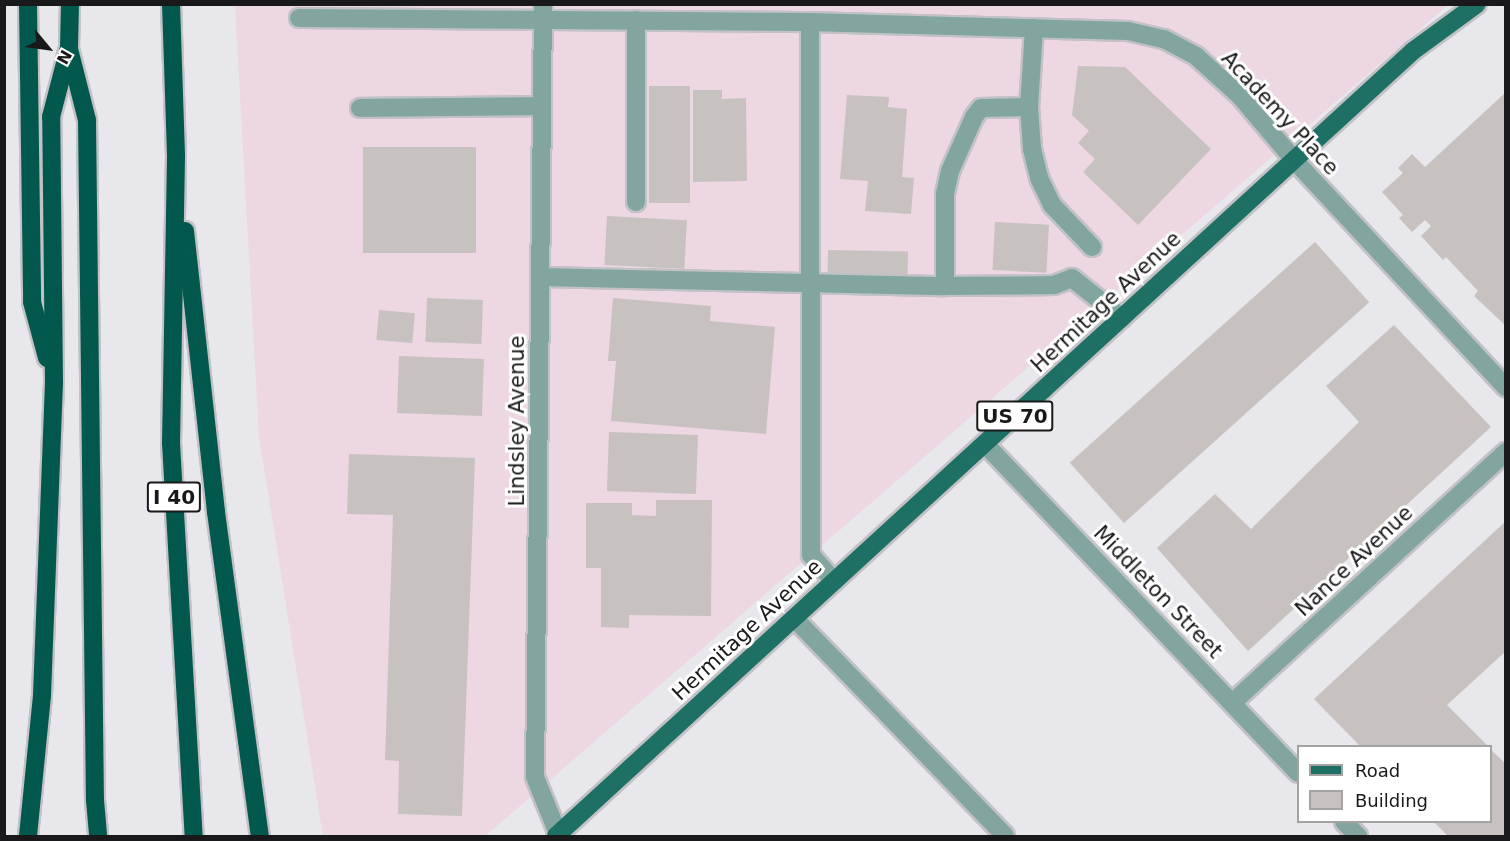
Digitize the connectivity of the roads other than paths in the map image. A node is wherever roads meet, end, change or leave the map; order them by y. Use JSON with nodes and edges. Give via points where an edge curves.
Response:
{"nodes":[{"id":1,"x":28,"y":4,"type":"edge"},
{"id":2,"x":70,"y":4,"type":"edge"},
{"id":3,"x":171,"y":4,"type":"edge"},
{"id":4,"x":1477,"y":4,"type":"edge"},
{"id":5,"x":543,"y":12,"type":"edge"},
{"id":6,"x":298,"y":18,"type":"dead end"},
{"id":7,"x":636,"y":20,"type":"junction"},
{"id":8,"x":810,"y":22,"type":"junction"},
{"id":9,"x":1034,"y":28,"type":"junction"},
{"id":10,"x":69,"y":48,"type":"junction"},
{"id":11,"x":542,"y":106,"type":"junction"},
{"id":12,"x":1029,"y":107,"type":"junction"},
{"id":13,"x":360,"y":108,"type":"dead end"},
{"id":14,"x":176,"y":158,"type":"junction"},
{"id":15,"x":1294,"y":160,"type":"junction"},
{"id":16,"x":636,"y":202,"type":"dead end"},
{"id":17,"x":1092,"y":248,"type":"dead end"},
{"id":18,"x":541,"y":276,"type":"junction"},
{"id":19,"x":811,"y":285,"type":"junction"},
{"id":20,"x":945,"y":286,"type":"junction"},
{"id":21,"x":1122,"y":318,"type":"junction"},
{"id":22,"x":54,"y":383,"type":"junction"},
{"id":23,"x":1506,"y":387,"type":"edge"},
{"id":24,"x":985,"y":444,"type":"junction"},
{"id":25,"x":1506,"y":452,"type":"edge"},
{"id":26,"x":834,"y":581,"type":"junction"},
{"id":27,"x":794,"y":618,"type":"junction"},
{"id":28,"x":1233,"y":703,"type":"junction"},
{"id":29,"x":1297,"y":771,"type":"edge"},
{"id":30,"x":1345,"y":823,"type":"edge"},
{"id":31,"x":558,"y":836,"type":"edge"},
{"id":32,"x":28,"y":837,"type":"edge"},
{"id":33,"x":98,"y":837,"type":"edge"},
{"id":34,"x":194,"y":837,"type":"edge"},
{"id":35,"x":260,"y":837,"type":"edge"},
{"id":36,"x":1005,"y":837,"type":"edge"},
{"id":37,"x":1358,"y":837,"type":"edge"}],
"edges":[{"from":1,"to":22,"type":"highway","via":[[32,302]]},
{"from":2,"to":10,"type":"highway"},
{"from":3,"to":14,"type":"highway","number":"I 40"},
{"from":4,"to":15,"type":"main road","name":"Hermitage Avenue","number":"US 70","via":[[1413,51]]},
{"from":5,"to":6,"type":"street","name":"Academy Place"},
{"from":5,"to":7,"type":"street","name":"Academy Place"},
{"from":5,"to":11,"type":"street","name":"Lindsley Avenue"},
{"from":7,"to":8,"type":"street","name":"Academy Place"},
{"from":7,"to":16,"type":"street"},
{"from":8,"to":9,"type":"street","name":"Academy Place"},
{"from":8,"to":19,"type":"street"},
{"from":9,"to":12,"type":"street"},
{"from":9,"to":15,"type":"street","name":"Academy Place","via":[[1128,30],[1164,39],[1196,56],[1240,96]]},
{"from":10,"to":22,"type":"highway","via":[[51,117]]},
{"from":10,"to":33,"type":"highway","via":[[87,120]]},
{"from":11,"to":13,"type":"street"},
{"from":11,"to":18,"type":"street","name":"Lindsley Avenue"},
{"from":12,"to":17,"type":"street","via":[[1039,178],[1052,205]]},
{"from":12,"to":20,"type":"street","via":[[981,108],[974,117],[950,171],[945,194]]},
{"from":14,"to":34,"type":"highway","number":"I 40","via":[[171,443]]},
{"from":14,"to":35,"type":"highway","via":[[216,512]]},
{"from":15,"to":21,"type":"main road","name":"Hermitage Avenue","number":"US 70"},
{"from":15,"to":23,"type":"street","name":"Academy Place"},
{"from":18,"to":19,"type":"street"},
{"from":18,"to":31,"type":"street","name":"Lindsley Avenue","via":[[536,777]]},
{"from":19,"to":20,"type":"street"},
{"from":19,"to":26,"type":"street","via":[[811,555]]},
{"from":20,"to":21,"type":"street","via":[[1054,285],[1072,278]]},
{"from":21,"to":24,"type":"main road","name":"Hermitage Avenue","number":"US 70"},
{"from":22,"to":32,"type":"highway","via":[[42,695]]},
{"from":24,"to":26,"type":"main road","name":"Hermitage Avenue","number":"US 70"},
{"from":24,"to":28,"type":"street","name":"Middleton Street"},
{"from":25,"to":28,"type":"street","name":"Nance Avenue"},
{"from":26,"to":27,"type":"main road","name":"Hermitage Avenue","number":"US 70"},
{"from":27,"to":31,"type":"main road","name":"Hermitage Avenue","number":"US 70"},
{"from":27,"to":36,"type":"street"},
{"from":28,"to":29,"type":"street","name":"Middleton Street"},
{"from":30,"to":37,"type":"street"}]}
